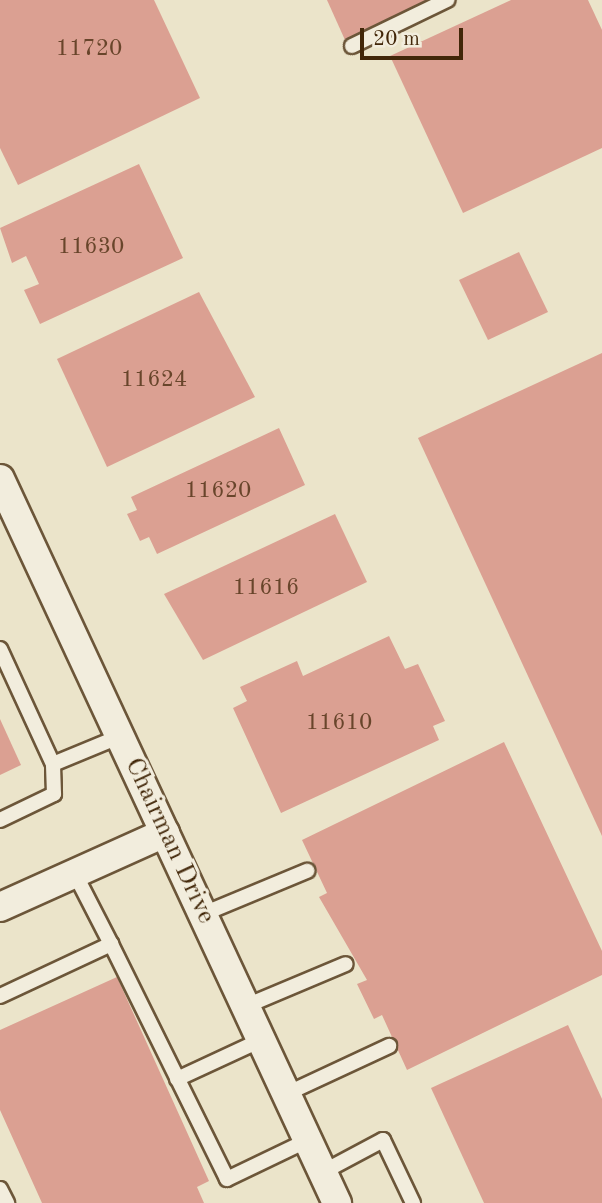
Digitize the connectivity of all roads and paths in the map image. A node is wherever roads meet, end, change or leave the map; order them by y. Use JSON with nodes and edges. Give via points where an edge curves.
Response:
{"nodes":[{"id":1,"x":447,"y":0,"type":"edge"},
{"id":2,"x":352,"y":46,"type":"dead end"},
{"id":3,"x":0,"y":480,"type":"edge"},
{"id":4,"x":0,"y":649,"type":"edge"},
{"id":5,"x":121,"y":736,"type":"junction"},
{"id":6,"x":53,"y":764,"type":"junction"},
{"id":7,"x":0,"y":820,"type":"edge"},
{"id":8,"x":165,"y":833,"type":"junction"},
{"id":9,"x":307,"y":871,"type":"dead end"},
{"id":10,"x":74,"y":872,"type":"junction"},
{"id":11,"x":0,"y":907,"type":"edge"},
{"id":12,"x":203,"y":914,"type":"junction"},
{"id":13,"x":111,"y":944,"type":"junction"},
{"id":14,"x":345,"y":964,"type":"dead end"},
{"id":15,"x":0,"y":996,"type":"edge"},
{"id":16,"x":246,"y":1006,"type":"junction"},
{"id":17,"x":261,"y":1040,"type":"junction"},
{"id":18,"x":388,"y":1046,"type":"dead end"},
{"id":19,"x":177,"y":1079,"type":"junction"},
{"id":20,"x":286,"y":1094,"type":"junction"},
{"id":21,"x":308,"y":1140,"type":"junction"},
{"id":22,"x":323,"y":1172,"type":"junction"},
{"id":23,"x":0,"y":1189,"type":"edge"},
{"id":24,"x":7,"y":1203,"type":"edge"},
{"id":25,"x":337,"y":1203,"type":"edge"},
{"id":26,"x":413,"y":1203,"type":"edge"}],
"edges":[{"from":1,"to":2,"type":"lane"},
{"from":3,"to":5,"type":"street","name":"Chairman Drive"},
{"from":4,"to":6,"type":"lane"},
{"from":5,"to":6,"type":"lane"},
{"from":5,"to":8,"type":"street","name":"Chairman Drive"},
{"from":6,"to":7,"type":"lane","via":[[54,794]]},
{"from":8,"to":10,"type":"street"},
{"from":8,"to":12,"type":"street","name":"Chairman Drive"},
{"from":9,"to":12,"type":"lane"},
{"from":10,"to":11,"type":"street"},
{"from":10,"to":13,"type":"lane"},
{"from":12,"to":16,"type":"street","name":"Chairman Drive"},
{"from":13,"to":15,"type":"lane"},
{"from":13,"to":19,"type":"lane"},
{"from":14,"to":16,"type":"lane"},
{"from":16,"to":17,"type":"street","name":"Chairman Drive"},
{"from":17,"to":19,"type":"lane"},
{"from":17,"to":20,"type":"street","name":"Chairman Drive"},
{"from":18,"to":20,"type":"lane"},
{"from":19,"to":21,"type":"lane","via":[[227,1179]]},
{"from":20,"to":21,"type":"street","name":"Chairman Drive"},
{"from":21,"to":22,"type":"street","name":"Chairman Drive"},
{"from":22,"to":25,"type":"street","name":"Chairman Drive"},
{"from":22,"to":26,"type":"lane","via":[[383,1140]]},
{"from":23,"to":24,"type":"lane"}]}
